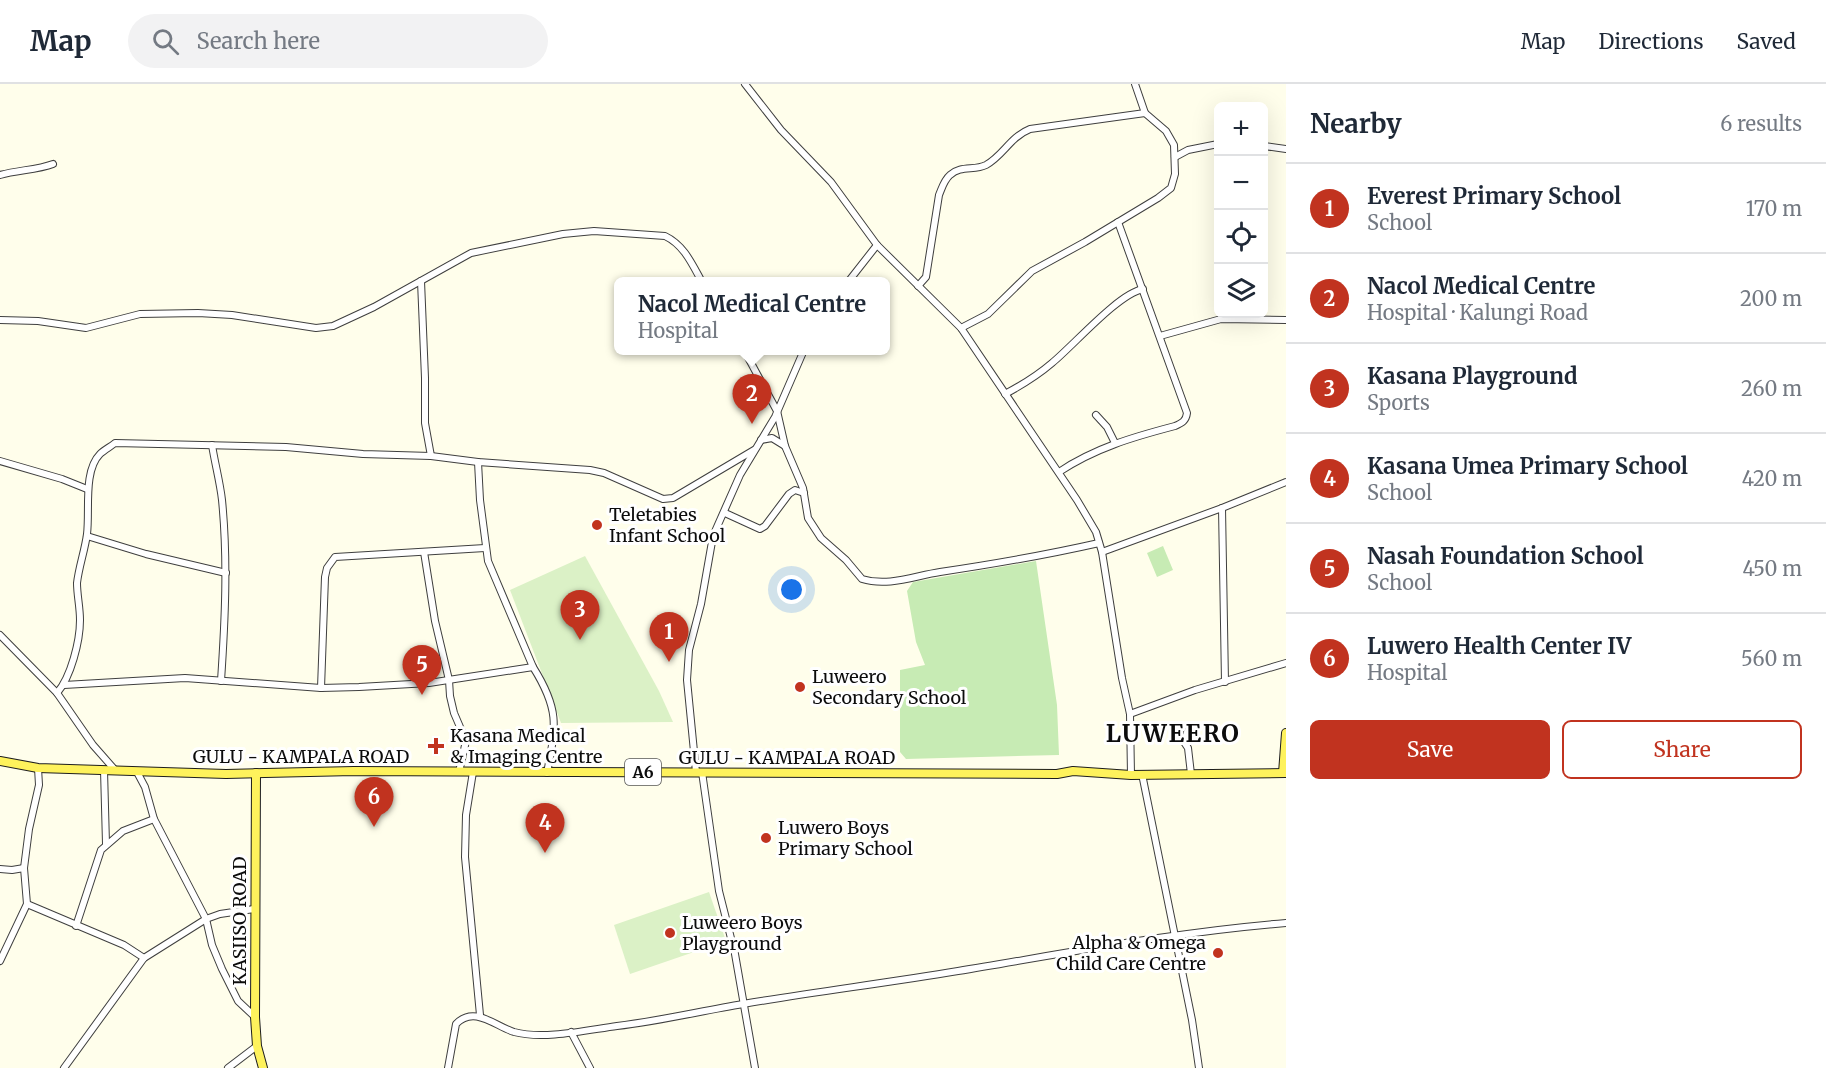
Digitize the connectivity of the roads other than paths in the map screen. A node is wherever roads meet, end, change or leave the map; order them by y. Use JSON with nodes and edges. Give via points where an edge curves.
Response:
{"nodes":[{"id":1,"x":745,"y":84,"type":"edge"},
{"id":2,"x":1135,"y":84,"type":"edge"},
{"id":3,"x":1145,"y":113,"type":"junction"},
{"id":4,"x":1174,"y":145,"type":"junction"},
{"id":5,"x":1214,"y":145,"type":"edge"},
{"id":6,"x":1268,"y":147,"type":"edge"},
{"id":7,"x":1286,"y":149,"type":"edge"},
{"id":8,"x":1188,"y":150,"type":"junction"},
{"id":9,"x":1175,"y":157,"type":"junction"},
{"id":10,"x":53,"y":164,"type":"dead end"},
{"id":11,"x":0,"y":175,"type":"edge"},
{"id":12,"x":1118,"y":222,"type":"junction"},
{"id":13,"x":877,"y":245,"type":"junction"},
{"id":14,"x":699,"y":277,"type":"edge"},
{"id":15,"x":852,"y":277,"type":"edge"},
{"id":16,"x":421,"y":281,"type":"junction"},
{"id":17,"x":918,"y":286,"type":"junction"},
{"id":18,"x":1143,"y":289,"type":"junction"},
{"id":19,"x":0,"y":320,"type":"edge"},
{"id":20,"x":1286,"y":320,"type":"edge"},
{"id":21,"x":961,"y":328,"type":"junction"},
{"id":22,"x":1160,"y":336,"type":"junction"},
{"id":23,"x":746,"y":355,"type":"edge"},
{"id":24,"x":802,"y":355,"type":"edge"},
{"id":25,"x":1005,"y":394,"type":"junction"},
{"id":26,"x":777,"y":411,"type":"junction"},
{"id":27,"x":1096,"y":415,"type":"dead end"},
{"id":28,"x":761,"y":440,"type":"junction"},
{"id":29,"x":1115,"y":443,"type":"junction"},
{"id":30,"x":212,"y":446,"type":"junction"},
{"id":31,"x":785,"y":446,"type":"junction"},
{"id":32,"x":754,"y":450,"type":"junction"},
{"id":33,"x":430,"y":456,"type":"junction"},
{"id":34,"x":0,"y":461,"type":"edge"},
{"id":35,"x":478,"y":462,"type":"junction"},
{"id":36,"x":1059,"y":472,"type":"junction"},
{"id":37,"x":1286,"y":482,"type":"edge"},
{"id":38,"x":87,"y":489,"type":"junction"},
{"id":39,"x":804,"y":493,"type":"junction"},
{"id":40,"x":1222,"y":508,"type":"junction"},
{"id":41,"x":725,"y":513,"type":"junction"},
{"id":42,"x":87,"y":536,"type":"junction"},
{"id":43,"x":1100,"y":543,"type":"junction"},
{"id":44,"x":485,"y":548,"type":"junction"},
{"id":45,"x":424,"y":552,"type":"junction"},
{"id":46,"x":1102,"y":552,"type":"junction"},
{"id":47,"x":226,"y":573,"type":"junction"},
{"id":48,"x":0,"y":635,"type":"edge"},
{"id":49,"x":1286,"y":663,"type":"edge"},
{"id":50,"x":533,"y":667,"type":"junction"},
{"id":51,"x":449,"y":680,"type":"junction"},
{"id":52,"x":221,"y":681,"type":"junction"},
{"id":53,"x":1225,"y":681,"type":"junction"},
{"id":54,"x":64,"y":685,"type":"junction"},
{"id":55,"x":321,"y":688,"type":"junction"},
{"id":56,"x":57,"y":693,"type":"junction"},
{"id":57,"x":1130,"y":714,"type":"junction"},
{"id":58,"x":1189,"y":730,"type":"dead end"},
{"id":59,"x":1286,"y":733,"type":"edge"},
{"id":60,"x":0,"y":761,"type":"edge"},
{"id":61,"x":38,"y":768,"type":"junction"},
{"id":62,"x":104,"y":770,"type":"junction"},
{"id":63,"x":115,"y":770,"type":"junction"},
{"id":64,"x":459,"y":771,"type":"junction"},
{"id":65,"x":137,"y":772,"type":"junction"},
{"id":66,"x":473,"y":772,"type":"junction"},
{"id":67,"x":699,"y":772,"type":"junction"},
{"id":68,"x":256,"y":773,"type":"junction"},
{"id":69,"x":547,"y":773,"type":"junction"},
{"id":70,"x":1285,"y":773,"type":"edge"},
{"id":71,"x":1131,"y":774,"type":"junction"},
{"id":72,"x":1142,"y":774,"type":"junction"},
{"id":73,"x":1191,"y":774,"type":"junction"},
{"id":74,"x":154,"y":819,"type":"junction"},
{"id":75,"x":106,"y":844,"type":"junction"},
{"id":76,"x":24,"y":868,"type":"junction"},
{"id":77,"x":0,"y":869,"type":"edge"},
{"id":78,"x":27,"y":904,"type":"junction"},
{"id":79,"x":254,"y":909,"type":"junction"},
{"id":80,"x":206,"y":919,"type":"junction"},
{"id":81,"x":1286,"y":923,"type":"edge"},
{"id":82,"x":76,"y":926,"type":"junction"},
{"id":83,"x":1175,"y":935,"type":"junction"},
{"id":84,"x":144,"y":958,"type":"junction"},
{"id":85,"x":0,"y":961,"type":"edge"},
{"id":86,"x":743,"y":1004,"type":"junction"},
{"id":87,"x":480,"y":1016,"type":"junction"},
{"id":88,"x":255,"y":1017,"type":"junction"},
{"id":89,"x":571,"y":1032,"type":"junction"},
{"id":90,"x":257,"y":1046,"type":"junction"},
{"id":91,"x":64,"y":1068,"type":"edge"},
{"id":92,"x":228,"y":1068,"type":"edge"},
{"id":93,"x":263,"y":1068,"type":"edge"},
{"id":94,"x":448,"y":1068,"type":"edge"},
{"id":95,"x":590,"y":1068,"type":"edge"},
{"id":96,"x":755,"y":1068,"type":"edge"},
{"id":97,"x":1199,"y":1068,"type":"edge"}],
"edges":[{"from":1,"to":13,"type":"street","via":[[781,130],[831,182]]},
{"from":2,"to":3,"type":"street"},
{"from":3,"to":4,"type":"street","via":[[1166,131]]},
{"from":3,"to":17,"type":"street","via":[[1029,129],[987,164],[962,168],[950,175],[939,195],[926,277]]},
{"from":4,"to":8,"type":"street"},
{"from":4,"to":9,"type":"street"},
{"from":5,"to":8,"type":"street"},
{"from":6,"to":7,"type":"street"},
{"from":8,"to":9,"type":"street"},
{"from":9,"to":12,"type":"street","via":[[1175,179],[1168,191]]},
{"from":10,"to":11,"type":"street"},
{"from":12,"to":18,"type":"street"},
{"from":12,"to":21,"type":"street","via":[[1032,271],[988,314]]},
{"from":13,"to":15,"type":"street"},
{"from":13,"to":17,"type":"street"},
{"from":14,"to":16,"type":"street","via":[[686,253],[665,236],[594,231],[471,253]]},
{"from":16,"to":19,"type":"street","via":[[333,326],[316,328],[198,313],[140,314],[86,328]]},
{"from":16,"to":33,"type":"street","via":[[425,423]]},
{"from":17,"to":21,"type":"street"},
{"from":18,"to":22,"type":"street"},
{"from":18,"to":25,"type":"street","via":[[1125,296],[1053,363]]},
{"from":20,"to":22,"type":"street","via":[[1221,319]]},
{"from":21,"to":25,"type":"street"},
{"from":22,"to":29,"type":"street","via":[[1187,413],[1185,421]]},
{"from":23,"to":26,"type":"street"},
{"from":24,"to":26,"type":"street"},
{"from":25,"to":36,"type":"street"},
{"from":26,"to":28,"type":"street"},
{"from":26,"to":31,"type":"street"},
{"from":27,"to":29,"type":"street"},
{"from":28,"to":31,"type":"street","via":[[772,438]]},
{"from":28,"to":32,"type":"street"},
{"from":29,"to":36,"type":"street"},
{"from":30,"to":33,"type":"street"},
{"from":30,"to":38,"type":"street","via":[[115,443],[98,455]]},
{"from":30,"to":47,"type":"street","via":[[222,497]]},
{"from":31,"to":39,"type":"street"},
{"from":32,"to":35,"type":"street","via":[[668,499],[590,470]]},
{"from":32,"to":41,"type":"street"},
{"from":33,"to":35,"type":"street"},
{"from":34,"to":38,"type":"street"},
{"from":35,"to":44,"type":"street"},
{"from":36,"to":43,"type":"street"},
{"from":37,"to":40,"type":"street"},
{"from":38,"to":42,"type":"street"},
{"from":39,"to":41,"type":"street","via":[[795,490],[789,494],[760,529]]},
{"from":39,"to":43,"type":"street","via":[[807,514],[821,538],[866,580],[895,581]]},
{"from":40,"to":46,"type":"street"},
{"from":40,"to":53,"type":"street"},
{"from":41,"to":67,"type":"street","via":[[713,536],[689,650],[687,681]]},
{"from":42,"to":47,"type":"street"},
{"from":42,"to":54,"type":"street","via":[[77,582],[78,637]]},
{"from":43,"to":46,"type":"street"},
{"from":44,"to":45,"type":"street"},
{"from":44,"to":50,"type":"street"},
{"from":45,"to":51,"type":"street"},
{"from":45,"to":55,"type":"street","via":[[353,555],[335,557],[330,562],[325,577]]},
{"from":46,"to":57,"type":"street"},
{"from":47,"to":52,"type":"street"},
{"from":48,"to":56,"type":"street"},
{"from":49,"to":53,"type":"street"},
{"from":50,"to":51,"type":"street"},
{"from":50,"to":69,"type":"street","via":[[554,715]]},
{"from":51,"to":55,"type":"street"},
{"from":51,"to":64,"type":"street","via":[[454,712],[466,741]]},
{"from":52,"to":54,"type":"street","via":[[185,678]]},
{"from":52,"to":55,"type":"street"},
{"from":53,"to":57,"type":"street"},
{"from":54,"to":56,"type":"street"},
{"from":56,"to":63,"type":"street"},
{"from":57,"to":71,"type":"street"},
{"from":58,"to":73,"type":"street","via":[[1184,742]]},
{"from":59,"to":70,"type":"main road"},
{"from":60,"to":61,"type":"main road","name":"GULU - KAMPALA ROAD","number":"A6"},
{"from":61,"to":62,"type":"main road","name":"GULU - KAMPALA ROAD","number":"A6"},
{"from":61,"to":76,"type":"street","via":[[39,785]]},
{"from":62,"to":63,"type":"main road","name":"GULU - KAMPALA ROAD","number":"A6"},
{"from":62,"to":75,"type":"street"},
{"from":63,"to":65,"type":"main road","name":"GULU - KAMPALA ROAD","number":"A6"},
{"from":64,"to":66,"type":"main road","name":"GULU - KAMPALA ROAD","number":"A6"},
{"from":64,"to":68,"type":"main road","name":"GULU - KAMPALA ROAD","number":"A6"},
{"from":65,"to":68,"type":"main road","name":"GULU - KAMPALA ROAD","number":"A6"},
{"from":65,"to":74,"type":"street"},
{"from":66,"to":69,"type":"main road","name":"GULU - KAMPALA ROAD","number":"A6"},
{"from":66,"to":87,"type":"street","via":[[465,857]]},
{"from":67,"to":69,"type":"main road","name":"GULU - KAMPALA ROAD","number":"A6"},
{"from":67,"to":71,"type":"main road","name":"GULU - KAMPALA ROAD","number":"A6"},
{"from":67,"to":86,"type":"street"},
{"from":68,"to":79,"type":"main road","name":"KASIISO ROAD"},
{"from":70,"to":73,"type":"main road","name":"GULU - KAMPALA ROAD","number":"A6"},
{"from":71,"to":72,"type":"main road","name":"GULU - KAMPALA ROAD","number":"A6"},
{"from":72,"to":73,"type":"main road","name":"GULU - KAMPALA ROAD","number":"A6"},
{"from":72,"to":83,"type":"street"},
{"from":74,"to":75,"type":"street","via":[[123,831]]},
{"from":74,"to":80,"type":"street"},
{"from":75,"to":82,"type":"street","via":[[96,861]]},
{"from":76,"to":77,"type":"street"},
{"from":76,"to":78,"type":"street"},
{"from":78,"to":82,"type":"street"},
{"from":78,"to":85,"type":"street"},
{"from":79,"to":80,"type":"street"},
{"from":79,"to":88,"type":"main road","name":"KASIISO ROAD"},
{"from":80,"to":84,"type":"street"},
{"from":80,"to":88,"type":"street","via":[[222,969],[238,1001]]},
{"from":81,"to":83,"type":"street"},
{"from":82,"to":84,"type":"street","via":[[124,945]]},
{"from":83,"to":86,"type":"street"},
{"from":83,"to":97,"type":"street"},
{"from":84,"to":91,"type":"street"},
{"from":86,"to":89,"type":"street"},
{"from":86,"to":96,"type":"street"},
{"from":87,"to":89,"type":"street","via":[[514,1032]]},
{"from":87,"to":94,"type":"street","via":[[464,1018],[456,1024]]},
{"from":88,"to":90,"type":"main road","name":"KASIISO ROAD"},
{"from":89,"to":95,"type":"street"},
{"from":90,"to":92,"type":"street"},
{"from":90,"to":93,"type":"main road","name":"KASIISO ROAD"}]}
